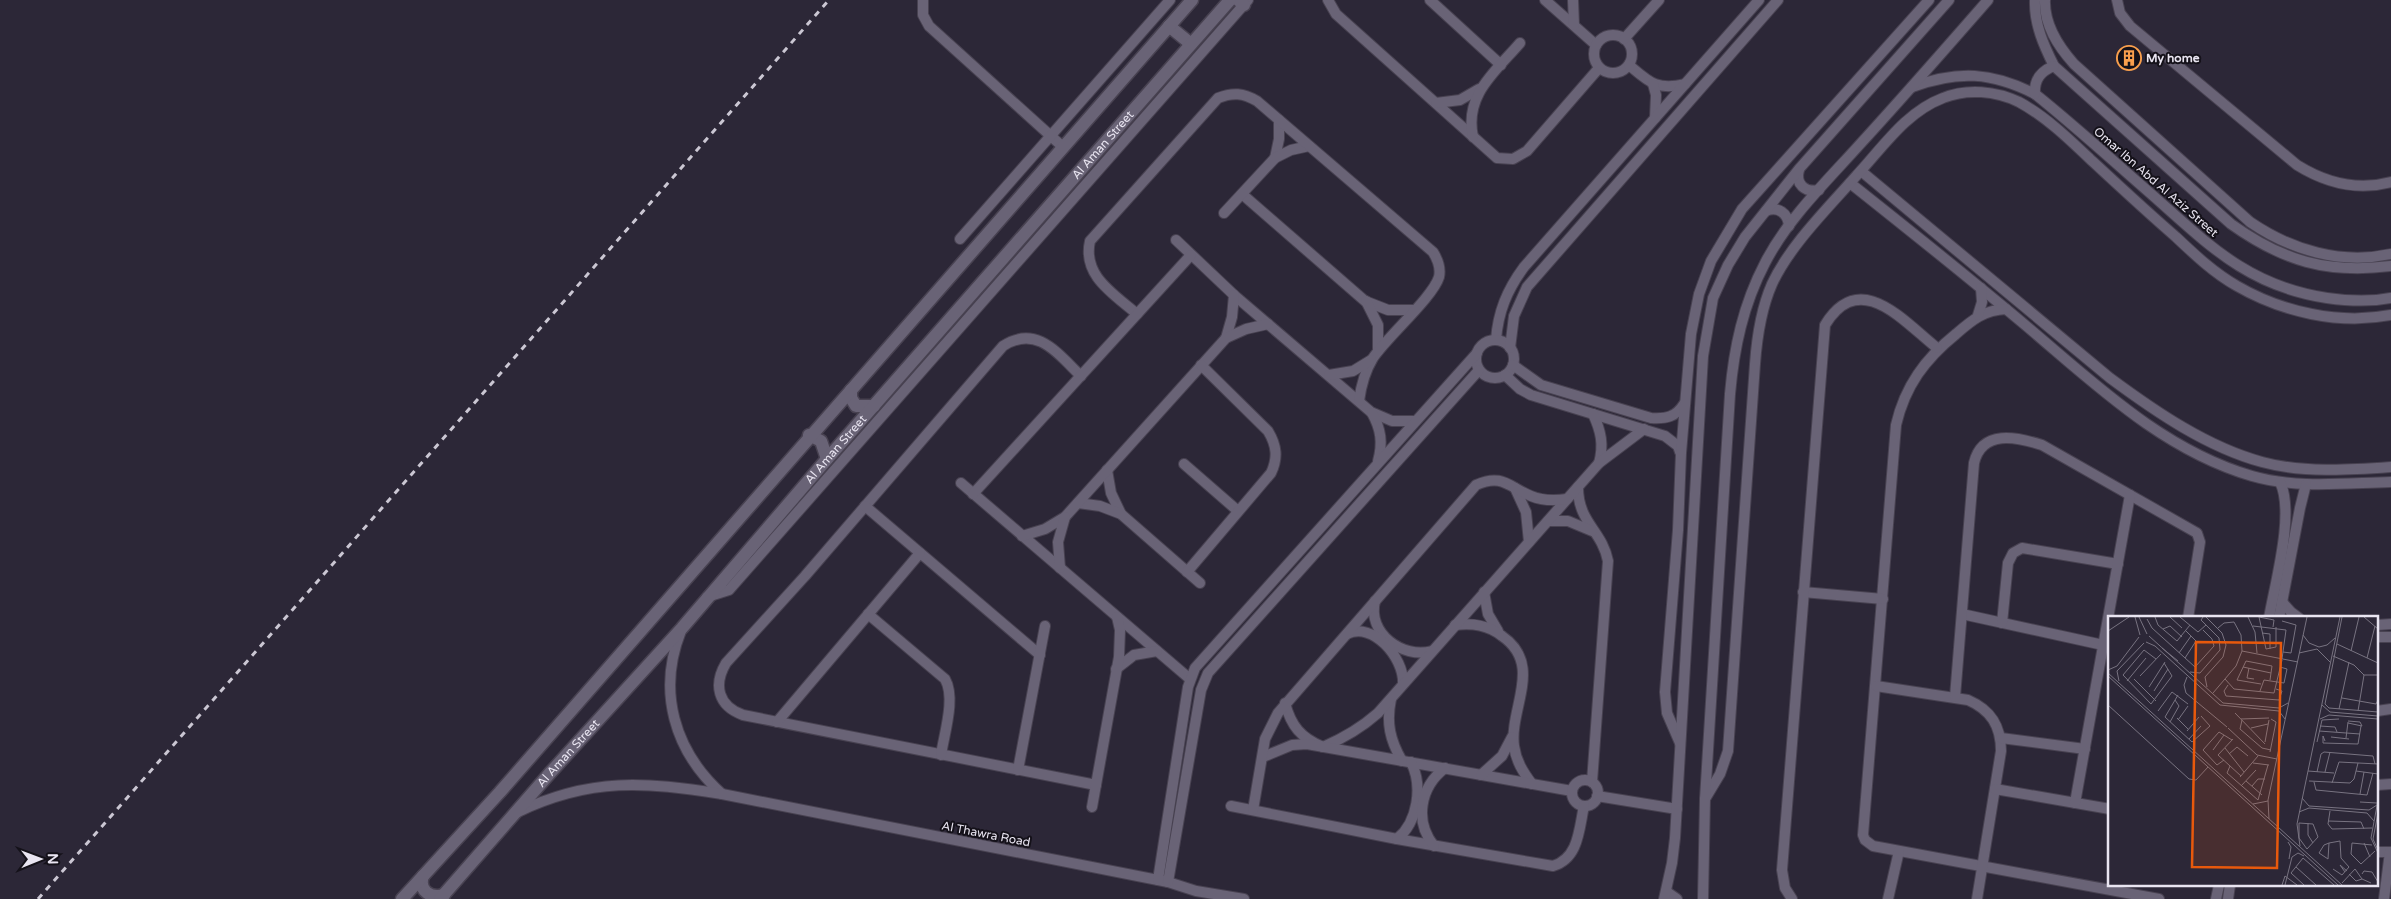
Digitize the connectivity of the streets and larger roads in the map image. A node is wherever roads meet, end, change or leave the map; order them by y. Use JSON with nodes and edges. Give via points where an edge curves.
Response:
{"nodes":[{"id":1,"x":923,"y":0,"type":"edge"},
{"id":2,"x":1170,"y":0,"type":"edge"},
{"id":3,"x":1192,"y":0,"type":"edge"},
{"id":4,"x":1230,"y":0,"type":"edge"},
{"id":5,"x":1328,"y":0,"type":"edge"},
{"id":6,"x":1430,"y":0,"type":"edge"},
{"id":7,"x":1546,"y":0,"type":"edge"},
{"id":8,"x":1573,"y":0,"type":"edge"},
{"id":9,"x":1659,"y":0,"type":"edge"},
{"id":10,"x":1759,"y":0,"type":"edge"},
{"id":11,"x":1778,"y":0,"type":"edge"},
{"id":12,"x":1929,"y":0,"type":"edge"},
{"id":13,"x":1948,"y":0,"type":"edge"},
{"id":14,"x":1988,"y":0,"type":"edge"},
{"id":15,"x":2035,"y":0,"type":"edge"},
{"id":16,"x":2045,"y":0,"type":"edge"},
{"id":17,"x":2117,"y":0,"type":"edge"},
{"id":18,"x":1244,"y":2,"type":"edge"},
{"id":19,"x":1574,"y":25,"type":"junction"},
{"id":20,"x":1169,"y":26,"type":"junction"},
{"id":21,"x":1624,"y":40,"type":"junction"},
{"id":22,"x":1520,"y":43,"type":"dead end"},
{"id":23,"x":1191,"y":44,"type":"junction"},
{"id":24,"x":1596,"y":45,"type":"junction"},
{"id":25,"x":1629,"y":65,"type":"junction"},
{"id":26,"x":1501,"y":66,"type":"junction"},
{"id":27,"x":2054,"y":66,"type":"junction"},
{"id":28,"x":1599,"y":68,"type":"junction"},
{"id":29,"x":2097,"y":83,"type":"junction"},
{"id":30,"x":1653,"y":84,"type":"junction"},
{"id":31,"x":1685,"y":84,"type":"junction"},
{"id":32,"x":1482,"y":87,"type":"junction"},
{"id":33,"x":1912,"y":88,"type":"junction"},
{"id":34,"x":2035,"y":94,"type":"junction"},
{"id":35,"x":2087,"y":96,"type":"junction"},
{"id":36,"x":1436,"y":103,"type":"junction"},
{"id":37,"x":1655,"y":118,"type":"junction"},
{"id":38,"x":1279,"y":120,"type":"junction"},
{"id":39,"x":2076,"y":128,"type":"junction"},
{"id":40,"x":1051,"y":136,"type":"junction"},
{"id":41,"x":1473,"y":137,"type":"junction"},
{"id":42,"x":2068,"y":138,"type":"junction"},
{"id":43,"x":1309,"y":146,"type":"junction"},
{"id":44,"x":1063,"y":147,"type":"junction"},
{"id":45,"x":1275,"y":158,"type":"junction"},
{"id":46,"x":1799,"y":169,"type":"junction"},
{"id":47,"x":1861,"y":171,"type":"junction"},
{"id":48,"x":2391,"y":182,"type":"edge"},
{"id":49,"x":1850,"y":183,"type":"junction"},
{"id":50,"x":1819,"y":190,"type":"junction"},
{"id":51,"x":2151,"y":193,"type":"junction"},
{"id":52,"x":1242,"y":194,"type":"junction"},
{"id":53,"x":2140,"y":206,"type":"junction"},
{"id":54,"x":1766,"y":211,"type":"junction"},
{"id":55,"x":1224,"y":213,"type":"dead end"},
{"id":56,"x":1790,"y":226,"type":"junction"},
{"id":57,"x":960,"y":239,"type":"dead end"},
{"id":58,"x":1029,"y":240,"type":"junction"},
{"id":59,"x":1176,"y":240,"type":"dead end"},
{"id":60,"x":2391,"y":254,"type":"edge"},
{"id":61,"x":1191,"y":255,"type":"junction"},
{"id":62,"x":2224,"y":258,"type":"junction"},
{"id":63,"x":2391,"y":266,"type":"edge"},
{"id":64,"x":2215,"y":271,"type":"junction"},
{"id":65,"x":1981,"y":288,"type":"junction"},
{"id":66,"x":1234,"y":295,"type":"junction"},
{"id":67,"x":2391,"y":298,"type":"edge"},
{"id":68,"x":2337,"y":299,"type":"junction"},
{"id":69,"x":1365,"y":300,"type":"junction"},
{"id":70,"x":2006,"y":309,"type":"junction"},
{"id":71,"x":1413,"y":310,"type":"junction"},
{"id":72,"x":1137,"y":314,"type":"junction"},
{"id":73,"x":1978,"y":315,"type":"junction"},
{"id":74,"x":2391,"y":315,"type":"edge"},
{"id":75,"x":2336,"y":317,"type":"junction"},
{"id":76,"x":1268,"y":324,"type":"junction"},
{"id":77,"x":1226,"y":338,"type":"junction"},
{"id":78,"x":1496,"y":340,"type":"junction"},
{"id":79,"x":2069,"y":342,"type":"junction"},
{"id":80,"x":1510,"y":348,"type":"junction"},
{"id":81,"x":1937,"y":348,"type":"junction"},
{"id":82,"x":1476,"y":353,"type":"junction"},
{"id":83,"x":2059,"y":353,"type":"junction"},
{"id":84,"x":1376,"y":355,"type":"junction"},
{"id":85,"x":1690,"y":355,"type":"junction"},
{"id":86,"x":1703,"y":356,"type":"junction"},
{"id":87,"x":1513,"y":365,"type":"junction"},
{"id":88,"x":1201,"y":366,"type":"junction"},
{"id":89,"x":1479,"y":370,"type":"junction"},
{"id":90,"x":1329,"y":375,"type":"junction"},
{"id":91,"x":1505,"y":375,"type":"junction"},
{"id":92,"x":1081,"y":376,"type":"junction"},
{"id":93,"x":851,"y":390,"type":"junction"},
{"id":94,"x":1359,"y":401,"type":"junction"},
{"id":95,"x":1685,"y":404,"type":"junction"},
{"id":96,"x":874,"y":406,"type":"junction"},
{"id":97,"x":1371,"y":412,"type":"junction"},
{"id":98,"x":1593,"y":414,"type":"junction"},
{"id":99,"x":1415,"y":421,"type":"junction"},
{"id":100,"x":1644,"y":428,"type":"junction"},
{"id":101,"x":809,"y":435,"type":"junction"},
{"id":102,"x":1681,"y":453,"type":"junction"},
{"id":103,"x":827,"y":459,"type":"junction"},
{"id":104,"x":1599,"y":463,"type":"junction"},
{"id":105,"x":1184,"y":464,"type":"dead end"},
{"id":106,"x":1377,"y":464,"type":"junction"},
{"id":107,"x":2391,"y":467,"type":"edge"},
{"id":108,"x":1107,"y":470,"type":"junction"},
{"id":109,"x":2280,"y":482,"type":"junction"},
{"id":110,"x":2391,"y":482,"type":"edge"},
{"id":111,"x":961,"y":483,"type":"dead end"},
{"id":112,"x":2306,"y":484,"type":"junction"},
{"id":113,"x":1513,"y":486,"type":"junction"},
{"id":114,"x":1578,"y":487,"type":"junction"},
{"id":115,"x":973,"y":494,"type":"junction"},
{"id":116,"x":2130,"y":495,"type":"junction"},
{"id":117,"x":1567,"y":500,"type":"junction"},
{"id":118,"x":1078,"y":503,"type":"junction"},
{"id":119,"x":865,"y":506,"type":"junction"},
{"id":120,"x":1238,"y":511,"type":"junction"},
{"id":121,"x":1121,"y":514,"type":"junction"},
{"id":122,"x":1065,"y":517,"type":"junction"},
{"id":123,"x":1548,"y":520,"type":"junction"},
{"id":124,"x":1678,"y":530,"type":"junction"},
{"id":125,"x":1693,"y":530,"type":"junction"},
{"id":126,"x":1596,"y":533,"type":"junction"},
{"id":127,"x":1022,"y":536,"type":"junction"},
{"id":128,"x":1529,"y":542,"type":"junction"},
{"id":129,"x":920,"y":553,"type":"junction"},
{"id":130,"x":2118,"y":564,"type":"junction"},
{"id":131,"x":1060,"y":568,"type":"junction"},
{"id":132,"x":1187,"y":572,"type":"junction"},
{"id":133,"x":1200,"y":583,"type":"dead end"},
{"id":134,"x":1484,"y":592,"type":"junction"},
{"id":135,"x":1803,"y":592,"type":"junction"},
{"id":136,"x":707,"y":597,"type":"junction"},
{"id":137,"x":1883,"y":599,"type":"junction"},
{"id":138,"x":1375,"y":600,"type":"junction"},
{"id":139,"x":2282,"y":602,"type":"junction"},
{"id":140,"x":868,"y":614,"type":"junction"},
{"id":141,"x":1962,"y":614,"type":"junction"},
{"id":142,"x":2108,"y":616,"type":"edge"},
{"id":143,"x":2188,"y":616,"type":"edge"},
{"id":144,"x":2269,"y":616,"type":"edge"},
{"id":145,"x":2279,"y":616,"type":"edge"},
{"id":146,"x":2296,"y":616,"type":"edge"},
{"id":147,"x":1117,"y":617,"type":"junction"},
{"id":148,"x":2108,"y":618,"type":"edge"},
{"id":149,"x":2002,"y":623,"type":"junction"},
{"id":150,"x":1455,"y":624,"type":"junction"},
{"id":151,"x":2391,"y":624,"type":"edge"},
{"id":152,"x":2378,"y":625,"type":"edge"},
{"id":153,"x":1045,"y":626,"type":"dead end"},
{"id":154,"x":682,"y":628,"type":"junction"},
{"id":155,"x":1346,"y":634,"type":"junction"},
{"id":156,"x":1500,"y":634,"type":"junction"},
{"id":157,"x":2378,"y":637,"type":"edge"},
{"id":158,"x":2391,"y":637,"type":"edge"},
{"id":159,"x":2103,"y":645,"type":"junction"},
{"id":160,"x":1157,"y":651,"type":"junction"},
{"id":161,"x":1432,"y":651,"type":"junction"},
{"id":162,"x":1040,"y":655,"type":"junction"},
{"id":163,"x":1115,"y":670,"type":"junction"},
{"id":164,"x":1190,"y":679,"type":"junction"},
{"id":165,"x":1403,"y":683,"type":"junction"},
{"id":166,"x":1876,"y":686,"type":"junction"},
{"id":167,"x":1391,"y":696,"type":"junction"},
{"id":168,"x":1955,"y":697,"type":"junction"},
{"id":169,"x":1285,"y":703,"type":"junction"},
{"id":170,"x":2391,"y":709,"type":"edge"},
{"id":171,"x":2378,"y":711,"type":"edge"},
{"id":172,"x":777,"y":722,"type":"junction"},
{"id":173,"x":1514,"y":731,"type":"junction"},
{"id":174,"x":2001,"y":738,"type":"junction"},
{"id":175,"x":1680,"y":744,"type":"junction"},
{"id":176,"x":1323,"y":747,"type":"junction"},
{"id":177,"x":2085,"y":750,"type":"junction"},
{"id":178,"x":941,"y":755,"type":"junction"},
{"id":179,"x":1262,"y":757,"type":"junction"},
{"id":180,"x":1406,"y":761,"type":"junction"},
{"id":181,"x":1445,"y":768,"type":"junction"},
{"id":182,"x":1018,"y":770,"type":"junction"},
{"id":183,"x":1481,"y":775,"type":"junction"},
{"id":184,"x":1592,"y":782,"type":"junction"},
{"id":185,"x":1532,"y":784,"type":"junction"},
{"id":186,"x":2391,"y":784,"type":"edge"},
{"id":187,"x":1096,"y":785,"type":"junction"},
{"id":188,"x":2378,"y":785,"type":"edge"},
{"id":189,"x":1995,"y":789,"type":"junction"},
{"id":190,"x":1572,"y":791,"type":"junction"},
{"id":191,"x":722,"y":794,"type":"junction"},
{"id":192,"x":1598,"y":796,"type":"junction"},
{"id":193,"x":1705,"y":799,"type":"junction"},
{"id":194,"x":2075,"y":803,"type":"junction"},
{"id":195,"x":1231,"y":806,"type":"dead end"},
{"id":196,"x":1584,"y":806,"type":"junction"},
{"id":197,"x":1092,"y":807,"type":"dead end"},
{"id":198,"x":1676,"y":809,"type":"junction"},
{"id":199,"x":2108,"y":809,"type":"edge"},
{"id":200,"x":1254,"y":810,"type":"junction"},
{"id":201,"x":513,"y":814,"type":"junction"},
{"id":202,"x":1397,"y":839,"type":"junction"},
{"id":203,"x":1434,"y":846,"type":"junction"},
{"id":204,"x":1899,"y":851,"type":"junction"},
{"id":205,"x":2390,"y":852,"type":"edge"},
{"id":206,"x":1983,"y":866,"type":"junction"},
{"id":207,"x":424,"y":876,"type":"junction"},
{"id":208,"x":1163,"y":881,"type":"junction"},
{"id":209,"x":2219,"y":886,"type":"edge"},
{"id":210,"x":2230,"y":886,"type":"edge"},
{"id":211,"x":1665,"y":895,"type":"edge"},
{"id":212,"x":442,"y":897,"type":"edge"},
{"id":213,"x":2140,"y":897,"type":"edge"},
{"id":214,"x":402,"y":899,"type":"edge"},
{"id":215,"x":1244,"y":899,"type":"edge"},
{"id":216,"x":1677,"y":899,"type":"edge"},
{"id":217,"x":1702,"y":899,"type":"edge"},
{"id":218,"x":1792,"y":899,"type":"edge"},
{"id":219,"x":1888,"y":899,"type":"edge"},
{"id":220,"x":1978,"y":899,"type":"edge"},
{"id":221,"x":2159,"y":899,"type":"edge"},
{"id":222,"x":2216,"y":899,"type":"edge"},
{"id":223,"x":2228,"y":899,"type":"edge"},
{"id":224,"x":2384,"y":899,"type":"edge"}],
"edges":[{"from":1,"to":40,"type":"street","via":[[923,15],[929,26]]},
{"from":2,"to":40,"type":"street"},
{"from":3,"to":20,"type":"street"},
{"from":4,"to":23,"type":"street","name":"Al Aman Street"},
{"from":5,"to":36,"type":"street","via":[[1336,14]]},
{"from":6,"to":26,"type":"street"},
{"from":7,"to":19,"type":"street"},
{"from":8,"to":19,"type":"street"},
{"from":9,"to":21,"type":"street"},
{"from":10,"to":31,"type":"street"},
{"from":11,"to":80,"type":"street","via":[[1527,287],[1514,316]]},
{"from":12,"to":85,"type":"street","via":[[1742,209],[1725,234],[1699,294]]},
{"from":13,"to":46,"type":"street"},
{"from":14,"to":33,"type":"street"},
{"from":15,"to":27,"type":"street","name":"Omar Ibn Abd Al Aziz Street","via":[[2044,47]]},
{"from":16,"to":29,"type":"street","via":[[2050,29],[2060,48]]},
{"from":17,"to":48,"type":"street","via":[[2120,13],[2130,26],[2297,165],[2324,180],[2352,186],[2380,186]]},
{"from":18,"to":58,"type":"street"},
{"from":19,"to":24,"type":"street"},
{"from":20,"to":23,"type":"street"},
{"from":20,"to":44,"type":"street"},
{"from":21,"to":24,"type":"street","via":[[1612,35]]},
{"from":21,"to":25,"type":"street","via":[[1632,51]]},
{"from":22,"to":26,"type":"street"},
{"from":23,"to":58,"type":"street","name":"Al Aman Street"},
{"from":24,"to":28,"type":"street","via":[[1594,57]]},
{"from":25,"to":28,"type":"street","via":[[1611,74]]},
{"from":25,"to":30,"type":"street"},
{"from":26,"to":32,"type":"street"},
{"from":27,"to":34,"type":"street","via":[[2037,79]]},
{"from":27,"to":35,"type":"street","name":"Omar Ibn Abd Al Aziz Street"},
{"from":28,"to":41,"type":"street","via":[[1521,156],[1497,158]]},
{"from":29,"to":35,"type":"street"},
{"from":29,"to":60,"type":"street","via":[[2250,222],[2271,235],[2294,246],[2331,255],[2368,257]]},
{"from":30,"to":31,"type":"street","via":[[1664,87]]},
{"from":30,"to":37,"type":"street"},
{"from":31,"to":37,"type":"street"},
{"from":32,"to":36,"type":"street","via":[[1460,100]]},
{"from":32,"to":41,"type":"street","via":[[1471,111]]},
{"from":33,"to":34,"type":"street","name":"Omar Ibn Abd Al Aziz Street","via":[[1939,79],[1974,75],[2016,84]]},
{"from":33,"to":50,"type":"street"},
{"from":34,"to":39,"type":"street","name":"Omar Ibn Abd Al Aziz Street"},
{"from":35,"to":63,"type":"street","name":"Omar Ibn Abd Al Aziz Street","via":[[2254,241],[2308,264],[2346,269]]},
{"from":36,"to":41,"type":"street"},
{"from":37,"to":78,"type":"street","via":[[1514,280],[1497,321]]},
{"from":38,"to":43,"type":"street"},
{"from":38,"to":45,"type":"street"},
{"from":38,"to":72,"type":"street","via":[[1248,96],[1238,94],[1218,98],[1090,241],[1091,271],[1098,281]]},
{"from":39,"to":42,"type":"street"},
{"from":39,"to":51,"type":"street","name":"Omar Ibn Abd Al Aziz Street"},
{"from":40,"to":44,"type":"street"},
{"from":40,"to":57,"type":"street"},
{"from":42,"to":47,"type":"street","via":[[2018,102],[1990,93],[1960,93],[1919,110],[1886,141]]},
{"from":42,"to":53,"type":"street"},
{"from":43,"to":45,"type":"street"},
{"from":43,"to":71,"type":"street","via":[[1433,252],[1438,260],[1438,279]]},
{"from":44,"to":93,"type":"street"},
{"from":45,"to":52,"type":"street"},
{"from":46,"to":50,"type":"street","via":[[1797,175],[1802,186],[1807,190]]},
{"from":46,"to":54,"type":"street"},
{"from":47,"to":49,"type":"street"},
{"from":47,"to":79,"type":"street"},
{"from":49,"to":65,"type":"street"},
{"from":49,"to":193,"type":"street","via":[[1784,263],[1762,314],[1755,364],[1729,745],[1725,762]]},
{"from":50,"to":56,"type":"street"},
{"from":51,"to":53,"type":"street"},
{"from":51,"to":62,"type":"street","name":"Omar Ibn Abd Al Aziz Street"},
{"from":52,"to":55,"type":"street"},
{"from":52,"to":69,"type":"street"},
{"from":53,"to":64,"type":"street"},
{"from":54,"to":56,"type":"street","via":[[1782,211]]},
{"from":54,"to":86,"type":"street","via":[[1745,237],[1713,298]]},
{"from":56,"to":193,"type":"street","via":[[1766,262],[1751,293],[1733,360]]},
{"from":58,"to":96,"type":"street","name":"Al Aman Street"},
{"from":58,"to":136,"type":"street","via":[[729,590]]},
{"from":59,"to":61,"type":"street"},
{"from":61,"to":66,"type":"street"},
{"from":61,"to":72,"type":"street"},
{"from":62,"to":64,"type":"street"},
{"from":62,"to":68,"type":"street","name":"Omar Ibn Abd Al Aziz Street","via":[[2274,285],[2301,294]]},
{"from":64,"to":75,"type":"street","via":[[2274,303]]},
{"from":65,"to":70,"type":"street"},
{"from":65,"to":73,"type":"street","via":[[1982,302]]},
{"from":66,"to":76,"type":"street"},
{"from":66,"to":77,"type":"street"},
{"from":67,"to":68,"type":"street","name":"Omar Ibn Abd Al Aziz Street"},
{"from":68,"to":75,"type":"street"},
{"from":69,"to":71,"type":"street","via":[[1388,310]]},
{"from":69,"to":84,"type":"street","via":[[1378,325],[1380,338]]},
{"from":70,"to":73,"type":"street"},
{"from":70,"to":83,"type":"street"},
{"from":71,"to":84,"type":"street"},
{"from":72,"to":92,"type":"street"},
{"from":73,"to":81,"type":"street"},
{"from":74,"to":75,"type":"street"},
{"from":76,"to":77,"type":"street"},
{"from":76,"to":90,"type":"street"},
{"from":77,"to":88,"type":"street"},
{"from":78,"to":80,"type":"street"},
{"from":78,"to":82,"type":"street","via":[[1484,343]]},
{"from":79,"to":83,"type":"street"},
{"from":79,"to":107,"type":"street","via":[[2150,407],[2238,455],[2290,468]]},
{"from":80,"to":87,"type":"street"},
{"from":81,"to":135,"type":"street","via":[[1884,305],[1871,300],[1856,299],[1845,303],[1833,312],[1825,325]]},
{"from":81,"to":137,"type":"street","via":[[1906,391],[1896,425]]},
{"from":82,"to":89,"type":"street"},
{"from":82,"to":99,"type":"street"},
{"from":83,"to":109,"type":"street","via":[[2112,399],[2161,433],[2226,467]]},
{"from":84,"to":90,"type":"street","via":[[1353,371]]},
{"from":84,"to":94,"type":"street","via":[[1364,379]]},
{"from":85,"to":86,"type":"street"},
{"from":85,"to":95,"type":"street"},
{"from":86,"to":125,"type":"street"},
{"from":87,"to":91,"type":"street"},
{"from":87,"to":95,"type":"street","via":[[1541,386],[1652,418],[1673,416]]},
{"from":88,"to":108,"type":"street"},
{"from":88,"to":120,"type":"street","via":[[1268,431],[1276,447],[1271,473]]},
{"from":89,"to":91,"type":"street","via":[[1491,378]]},
{"from":89,"to":208,"type":"street","via":[[1208,672],[1201,690]]},
{"from":90,"to":94,"type":"street"},
{"from":91,"to":98,"type":"street","via":[[1531,395]]},
{"from":92,"to":115,"type":"street"},
{"from":92,"to":119,"type":"street","via":[[1044,342],[1020,338],[1011,341],[995,354]]},
{"from":93,"to":96,"type":"street","via":[[856,406]]},
{"from":93,"to":101,"type":"street"},
{"from":94,"to":97,"type":"street"},
{"from":95,"to":102,"type":"street"},
{"from":96,"to":103,"type":"street","name":"Al Aman Street"},
{"from":97,"to":99,"type":"street","via":[[1392,421]]},
{"from":97,"to":106,"type":"street","via":[[1381,437]]},
{"from":98,"to":100,"type":"street"},
{"from":98,"to":104,"type":"street","via":[[1602,438]]},
{"from":99,"to":106,"type":"street"},
{"from":100,"to":102,"type":"street","via":[[1673,441]]},
{"from":100,"to":104,"type":"street"},
{"from":101,"to":103,"type":"street","via":[[821,441]]},
{"from":101,"to":207,"type":"street"},
{"from":102,"to":124,"type":"street"},
{"from":103,"to":136,"type":"street","name":"Al Aman Street"},
{"from":104,"to":114,"type":"street"},
{"from":105,"to":120,"type":"street"},
{"from":106,"to":164,"type":"street","via":[[1202,658]]},
{"from":108,"to":118,"type":"street"},
{"from":108,"to":121,"type":"street","via":[[1111,493]]},
{"from":109,"to":112,"type":"street"},
{"from":109,"to":144,"type":"street","via":[[2286,516]]},
{"from":110,"to":112,"type":"street"},
{"from":111,"to":115,"type":"street"},
{"from":112,"to":139,"type":"street"},
{"from":113,"to":117,"type":"street","via":[[1538,498]]},
{"from":113,"to":128,"type":"street","via":[[1526,512]]},
{"from":113,"to":138,"type":"street","via":[[1491,480],[1476,485]]},
{"from":114,"to":117,"type":"street"},
{"from":114,"to":126,"type":"street","via":[[1580,507]]},
{"from":115,"to":127,"type":"street"},
{"from":116,"to":130,"type":"street"},
{"from":116,"to":141,"type":"street","via":[[2042,445],[2014,437],[2000,437],[1988,442],[1974,463]]},
{"from":116,"to":143,"type":"street","via":[[2199,535]]},
{"from":117,"to":123,"type":"street"},
{"from":118,"to":121,"type":"street","via":[[1100,506]]},
{"from":118,"to":122,"type":"street"},
{"from":119,"to":129,"type":"street"},
{"from":119,"to":172,"type":"street","via":[[721,671],[718,690],[728,707]]},
{"from":120,"to":132,"type":"street"},
{"from":121,"to":132,"type":"street"},
{"from":122,"to":127,"type":"street"},
{"from":122,"to":131,"type":"street","via":[[1058,542]]},
{"from":123,"to":126,"type":"street","via":[[1578,524]]},
{"from":123,"to":128,"type":"street"},
{"from":124,"to":125,"type":"street"},
{"from":124,"to":175,"type":"street","via":[[1666,697],[1670,724]]},
{"from":125,"to":175,"type":"street"},
{"from":126,"to":184,"type":"street","via":[[1608,561]]},
{"from":127,"to":131,"type":"street"},
{"from":128,"to":134,"type":"street"},
{"from":129,"to":140,"type":"street"},
{"from":129,"to":162,"type":"street"},
{"from":130,"to":142,"type":"street"},
{"from":130,"to":149,"type":"street","via":[[2022,548],[2017,550],[2008,562]]},
{"from":131,"to":147,"type":"street"},
{"from":132,"to":133,"type":"street"},
{"from":134,"to":150,"type":"street"},
{"from":134,"to":156,"type":"street","via":[[1488,614]]},
{"from":135,"to":137,"type":"street"},
{"from":135,"to":218,"type":"street","via":[[1782,870],[1785,888]]},
{"from":136,"to":154,"type":"street","name":"Al Aman Street"},
{"from":137,"to":166,"type":"street"},
{"from":138,"to":155,"type":"street"},
{"from":138,"to":161,"type":"street","via":[[1375,623],[1400,649],[1416,653]]},
{"from":139,"to":145,"type":"street"},
{"from":139,"to":146,"type":"street"},
{"from":140,"to":172,"type":"street"},
{"from":140,"to":178,"type":"street","via":[[948,684],[950,695]]},
{"from":141,"to":149,"type":"street"},
{"from":141,"to":168,"type":"street"},
{"from":147,"to":160,"type":"street"},
{"from":147,"to":163,"type":"street","via":[[1120,644]]},
{"from":148,"to":159,"type":"street"},
{"from":149,"to":159,"type":"street"},
{"from":150,"to":156,"type":"street","via":[[1478,625]]},
{"from":150,"to":161,"type":"street"},
{"from":151,"to":152,"type":"street"},
{"from":153,"to":162,"type":"street"},
{"from":154,"to":191,"type":"street","via":[[670,675],[674,719],[689,757]]},
{"from":154,"to":201,"type":"street","name":"Al Aman Street"},
{"from":155,"to":165,"type":"street","via":[[1360,630],[1373,635],[1395,654],[1402,668]]},
{"from":155,"to":169,"type":"street"},
{"from":156,"to":173,"type":"street","via":[[1517,650],[1524,674]]},
{"from":157,"to":158,"type":"street"},
{"from":159,"to":177,"type":"street"},
{"from":160,"to":163,"type":"street","via":[[1134,655]]},
{"from":160,"to":164,"type":"street"},
{"from":161,"to":165,"type":"street"},
{"from":162,"to":182,"type":"street"},
{"from":163,"to":187,"type":"street"},
{"from":164,"to":208,"type":"street"},
{"from":165,"to":167,"type":"street"},
{"from":166,"to":168,"type":"street"},
{"from":166,"to":204,"type":"street","via":[[1863,835],[1873,846]]},
{"from":167,"to":176,"type":"street","via":[[1362,727]]},
{"from":167,"to":180,"type":"street","via":[[1389,730],[1393,746]]},
{"from":168,"to":174,"type":"street","via":[[1985,710],[1997,725]]},
{"from":169,"to":176,"type":"street","via":[[1297,731]]},
{"from":169,"to":179,"type":"street","via":[[1265,739]]},
{"from":170,"to":171,"type":"street"},
{"from":172,"to":178,"type":"street"},
{"from":173,"to":183,"type":"street","via":[[1502,756]]},
{"from":173,"to":185,"type":"street","via":[[1516,760]]},
{"from":174,"to":177,"type":"street"},
{"from":174,"to":189,"type":"street"},
{"from":175,"to":198,"type":"street"},
{"from":176,"to":179,"type":"street","via":[[1292,745]]},
{"from":176,"to":180,"type":"street"},
{"from":177,"to":194,"type":"street"},
{"from":178,"to":182,"type":"street"},
{"from":179,"to":200,"type":"street"},
{"from":180,"to":181,"type":"street"},
{"from":180,"to":202,"type":"street","via":[[1417,782],[1413,816]]},
{"from":181,"to":183,"type":"street"},
{"from":181,"to":203,"type":"street","via":[[1426,791],[1421,817]]},
{"from":182,"to":187,"type":"street"},
{"from":183,"to":185,"type":"street"},
{"from":184,"to":190,"type":"street","via":[[1581,780]]},
{"from":184,"to":192,"type":"street"},
{"from":185,"to":190,"type":"street"},
{"from":186,"to":188,"type":"street"},
{"from":187,"to":197,"type":"street"},
{"from":189,"to":194,"type":"street"},
{"from":189,"to":206,"type":"street"},
{"from":190,"to":196,"type":"street","via":[[1574,799]]},
{"from":191,"to":201,"type":"street","name":"Al Thawra Road","via":[[658,785],[615,784],[553,797]]},
{"from":191,"to":208,"type":"street","name":"Al Thawra Road"},
{"from":192,"to":196,"type":"street","via":[[1593,803]]},
{"from":192,"to":198,"type":"street"},
{"from":193,"to":217,"type":"street"},
{"from":194,"to":199,"type":"street"},
{"from":195,"to":200,"type":"street"},
{"from":196,"to":203,"type":"street","via":[[1574,849],[1566,860],[1553,866]]},
{"from":198,"to":211,"type":"street","via":[[1672,863]]},
{"from":200,"to":202,"type":"street"},
{"from":201,"to":212,"type":"street","name":"Al Aman Street"},
{"from":202,"to":203,"type":"street"},
{"from":204,"to":206,"type":"street"},
{"from":204,"to":219,"type":"street"},
{"from":205,"to":224,"type":"street"},
{"from":206,"to":213,"type":"street"},
{"from":206,"to":220,"type":"street"},
{"from":207,"to":212,"type":"street","via":[[422,887],[426,894]]},
{"from":207,"to":214,"type":"street"},
{"from":208,"to":215,"type":"street","name":"Al Thawra Road","via":[[1196,892]]},
{"from":209,"to":222,"type":"street"},
{"from":210,"to":223,"type":"street"},
{"from":211,"to":216,"type":"street"},
{"from":213,"to":221,"type":"street"}]}
